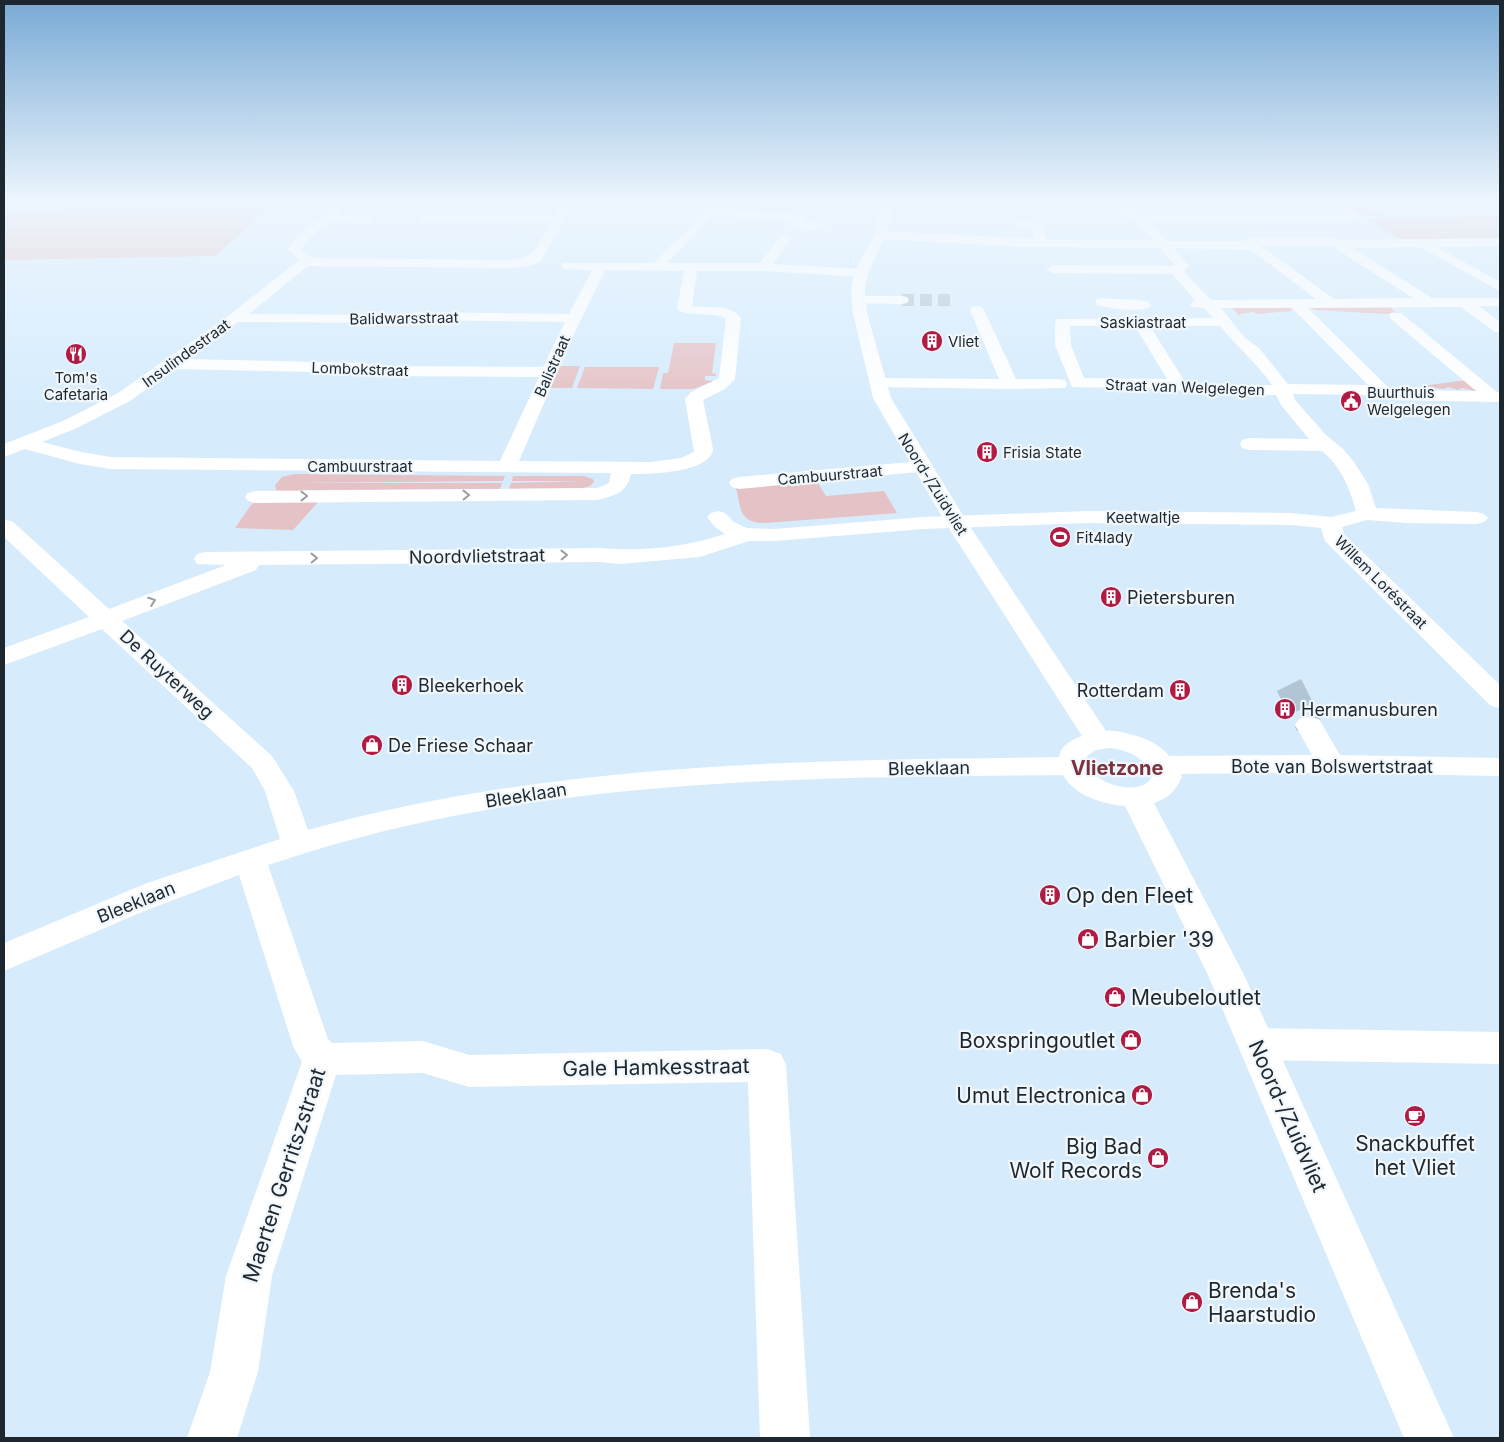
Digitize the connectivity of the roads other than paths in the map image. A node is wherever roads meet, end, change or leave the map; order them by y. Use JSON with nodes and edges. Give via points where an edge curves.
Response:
{"nodes":[{"id":1,"x":294,"y":270,"type":"edge"},
{"id":2,"x":599,"y":270,"type":"edge"},
{"id":3,"x":690,"y":270,"type":"edge"},
{"id":4,"x":828,"y":270,"type":"edge"},
{"id":5,"x":1178,"y":270,"type":"edge"},
{"id":6,"x":1286,"y":270,"type":"edge"},
{"id":7,"x":1379,"y":270,"type":"edge"},
{"id":8,"x":1471,"y":270,"type":"edge"},
{"id":9,"x":861,"y":272,"type":"joint"},
{"id":10,"x":1500,"y":287,"type":"edge"},
{"id":11,"x":858,"y":300,"type":"junction"},
{"id":12,"x":902,"y":300,"type":"tunnel mouth"},
{"id":13,"x":1102,"y":302,"type":"dead end"},
{"id":14,"x":1295,"y":302,"type":"junction"},
{"id":15,"x":1329,"y":302,"type":"junction"},
{"id":16,"x":1428,"y":302,"type":"junction"},
{"id":17,"x":1464,"y":302,"type":"junction"},
{"id":18,"x":1500,"y":302,"type":"edge"},
{"id":19,"x":1207,"y":303,"type":"junction"},
{"id":20,"x":1156,"y":305,"type":"dead end"},
{"id":21,"x":1183,"y":305,"type":"dead end"},
{"id":22,"x":687,"y":310,"type":"junction"},
{"id":23,"x":977,"y":310,"type":"dead end"},
{"id":24,"x":668,"y":315,"type":"dead end"},
{"id":25,"x":1396,"y":316,"type":"dead end"},
{"id":26,"x":235,"y":318,"type":"junction"},
{"id":27,"x":573,"y":318,"type":"junction"},
{"id":28,"x":1140,"y":322,"type":"junction"},
{"id":29,"x":1225,"y":322,"type":"junction"},
{"id":30,"x":1500,"y":329,"type":"edge"},
{"id":31,"x":171,"y":364,"type":"junction"},
{"id":32,"x":549,"y":372,"type":"junction"},
{"id":33,"x":1078,"y":383,"type":"joint"},
{"id":34,"x":878,"y":384,"type":"junction"},
{"id":35,"x":1010,"y":384,"type":"junction"},
{"id":36,"x":1059,"y":384,"type":"dead end"},
{"id":37,"x":1174,"y":384,"type":"junction"},
{"id":38,"x":1283,"y":389,"type":"junction"},
{"id":39,"x":1379,"y":392,"type":"junction"},
{"id":40,"x":1497,"y":397,"type":"edge"},
{"id":41,"x":24,"y":443,"type":"junction"},
{"id":42,"x":1249,"y":444,"type":"dead end"},
{"id":43,"x":1326,"y":445,"type":"junction"},
{"id":44,"x":4,"y":451,"type":"edge"},
{"id":45,"x":278,"y":465,"type":"junction"},
{"id":46,"x":507,"y":467,"type":"junction"},
{"id":47,"x":922,"y":467,"type":"junction"},
{"id":48,"x":622,"y":468,"type":"junction"},
{"id":49,"x":738,"y":483,"type":"dead end"},
{"id":50,"x":1367,"y":514,"type":"junction"},
{"id":51,"x":718,"y":517,"type":"dead end"},
{"id":52,"x":1477,"y":518,"type":"dead end"},
{"id":53,"x":956,"y":522,"type":"junction"},
{"id":54,"x":1331,"y":523,"type":"junction"},
{"id":55,"x":8,"y":534,"type":"edge"},
{"id":56,"x":747,"y":534,"type":"junction"},
{"id":57,"x":265,"y":558,"type":"junction"},
{"id":58,"x":205,"y":559,"type":"dead end"},
{"id":59,"x":107,"y":618,"type":"junction"},
{"id":60,"x":4,"y":657,"type":"edge"},
{"id":61,"x":1500,"y":700,"type":"edge"},
{"id":62,"x":1309,"y":725,"type":"tunnel mouth"},
{"id":63,"x":1098,"y":740,"type":"junction"},
{"id":64,"x":1331,"y":764,"type":"junction"},
{"id":65,"x":1164,"y":765,"type":"junction"},
{"id":66,"x":1074,"y":766,"type":"junction"},
{"id":67,"x":1500,"y":767,"type":"edge"},
{"id":68,"x":1136,"y":798,"type":"junction"},
{"id":69,"x":297,"y":845,"type":"junction"},
{"id":70,"x":250,"y":860,"type":"junction"},
{"id":71,"x":4,"y":958,"type":"edge"},
{"id":72,"x":1256,"y":1044,"type":"junction"},
{"id":73,"x":1500,"y":1048,"type":"edge"},
{"id":74,"x":322,"y":1059,"type":"junction"},
{"id":75,"x":212,"y":1438,"type":"edge"},
{"id":76,"x":785,"y":1438,"type":"edge"},
{"id":77,"x":1429,"y":1438,"type":"edge"}],
"edges":[{"from":1,"to":26,"type":"street","name":"Insulindestraat"},
{"from":2,"to":27,"type":"street","name":"Balistraat"},
{"from":3,"to":22,"type":"street","via":[[684,306]]},
{"from":4,"to":9,"type":"street"},
{"from":5,"to":19,"type":"street"},
{"from":6,"to":15,"type":"street"},
{"from":7,"to":16,"type":"street"},
{"from":8,"to":10,"type":"street"},
{"from":9,"to":11,"type":"street","name":"Noord-/Zuidvliet"},
{"from":11,"to":12,"type":"street"},
{"from":11,"to":34,"type":"street","name":"Noord-/Zuidvliet"},
{"from":13,"to":20,"type":"street"},
{"from":14,"to":15,"type":"street","name":"Saskiastraat"},
{"from":14,"to":19,"type":"street","name":"Saskiastraat"},
{"from":14,"to":39,"type":"street","via":[[1383,390]]},
{"from":15,"to":16,"type":"street","name":"Saskiastraat"},
{"from":16,"to":17,"type":"street","name":"Saskiastraat"},
{"from":17,"to":18,"type":"street","name":"Saskiastraat"},
{"from":17,"to":30,"type":"street"},
{"from":19,"to":21,"type":"street","name":"Saskiastraat"},
{"from":19,"to":29,"type":"street"},
{"from":22,"to":24,"type":"street"},
{"from":22,"to":48,"type":"street","name":"Cambuurstraat","via":[[722,312],[734,318],[727,379],[694,399],[703,455],[673,466]]},
{"from":23,"to":35,"type":"street"},
{"from":25,"to":40,"type":"street"},
{"from":26,"to":27,"type":"street","name":"Balidwarsstraat"},
{"from":26,"to":31,"type":"street","name":"Insulindestraat"},
{"from":27,"to":32,"type":"street","name":"Balistraat"},
{"from":28,"to":29,"type":"street","name":"Saskiastraat"},
{"from":28,"to":33,"type":"street","name":"Saskiastraat","via":[[1062,322],[1063,345]]},
{"from":28,"to":37,"type":"street","via":[[1176,382]]},
{"from":29,"to":38,"type":"street"},
{"from":31,"to":32,"type":"street","name":"Lombokstraat","via":[[365,368],[375,371]]},
{"from":31,"to":41,"type":"street","name":"Insulindestraat","via":[[112,404]]},
{"from":32,"to":46,"type":"street","name":"Balistraat"},
{"from":33,"to":37,"type":"street","name":"Straat van Welgelegen"},
{"from":34,"to":35,"type":"street"},
{"from":34,"to":47,"type":"street","name":"Noord-/Zuidvliet","via":[[889,412]]},
{"from":35,"to":36,"type":"street"},
{"from":37,"to":38,"type":"street","name":"Straat van Welgelegen","via":[[1199,390]]},
{"from":38,"to":39,"type":"street","name":"Straat van Welgelegen"},
{"from":38,"to":43,"type":"street","via":[[1288,401]]},
{"from":39,"to":40,"type":"street","name":"Straat van Welgelegen","via":[[1390,395]]},
{"from":41,"to":44,"type":"street","name":"Insulindestraat"},
{"from":41,"to":45,"type":"street","name":"Cambuurstraat","via":[[111,464]]},
{"from":42,"to":43,"type":"street"},
{"from":43,"to":50,"type":"street","via":[[1354,476]]},
{"from":45,"to":46,"type":"street","name":"Cambuurstraat"},
{"from":45,"to":48,"type":"street","name":"Cambuurstraat","one_way":true,"via":[[255,496],[597,494],[614,490],[620,484]]},
{"from":46,"to":48,"type":"street","name":"Cambuurstraat"},
{"from":47,"to":49,"type":"street","name":"Cambuurstraat"},
{"from":47,"to":53,"type":"street","name":"Noord-/Zuidvliet"},
{"from":50,"to":52,"type":"street","name":"Willem Loréstraat"},
{"from":50,"to":54,"type":"street","name":"Willem Loréstraat"},
{"from":51,"to":56,"type":"street","name":"Noordvlietstraat","via":[[731,530]]},
{"from":53,"to":54,"type":"street","name":"Keetwaltje","via":[[1097,517],[1291,519]]},
{"from":53,"to":56,"type":"street","name":"Noordvlietstraat","via":[[774,535]]},
{"from":53,"to":63,"type":"street","name":"Noord-/Zuidvliet"},
{"from":54,"to":61,"type":"street","name":"Willem Loréstraat","via":[[1333,536]]},
{"from":55,"to":59,"type":"street","name":"De Ruyterweg"},
{"from":57,"to":56,"type":"street","name":"Noordvlietstraat","one_way":true,"via":[[620,557],[700,550]]},
{"from":57,"to":58,"type":"street","name":"Noordvlietstraat"},
{"from":59,"to":57,"type":"street","one_way":true},
{"from":59,"to":60,"type":"street"},
{"from":59,"to":69,"type":"street","name":"De Ruyterweg","via":[[274,776]]},
{"from":62,"to":64,"type":"street"},
{"from":63,"to":65,"type":"street","via":[[1125,741],[1139,746],[1154,754]]},
{"from":63,"to":66,"type":"street","via":[[1075,750]]},
{"from":64,"to":65,"type":"street","name":"Bote van Bolswertstraat"},
{"from":64,"to":67,"type":"street","name":"Bote van Bolswertstraat"},
{"from":65,"to":68,"type":"street","via":[[1167,777],[1162,787]]},
{"from":66,"to":68,"type":"street","via":[[1076,774],[1090,786],[1108,794]]},
{"from":66,"to":69,"type":"street","name":"Bleeklaan","via":[[841,769],[664,777],[469,804],[366,825]]},
{"from":68,"to":72,"type":"street","name":"Noord-/Zuidvliet","via":[[1197,915]]},
{"from":69,"to":70,"type":"street","name":"Bleeklaan"},
{"from":70,"to":71,"type":"street","name":"Bleeklaan","via":[[130,903]]},
{"from":70,"to":74,"type":"street","name":"Maerten Gerritszstraat","via":[[312,1046]]},
{"from":72,"to":73,"type":"street"},
{"from":72,"to":77,"type":"street","name":"Noord-/Zuidvliet"},
{"from":74,"to":75,"type":"street","name":"Maerten Gerritszstraat","via":[[249,1276],[234,1372]]},
{"from":74,"to":76,"type":"street","name":"Gale Hamkesstraat","via":[[423,1057],[469,1071],[767,1065]]}]}
